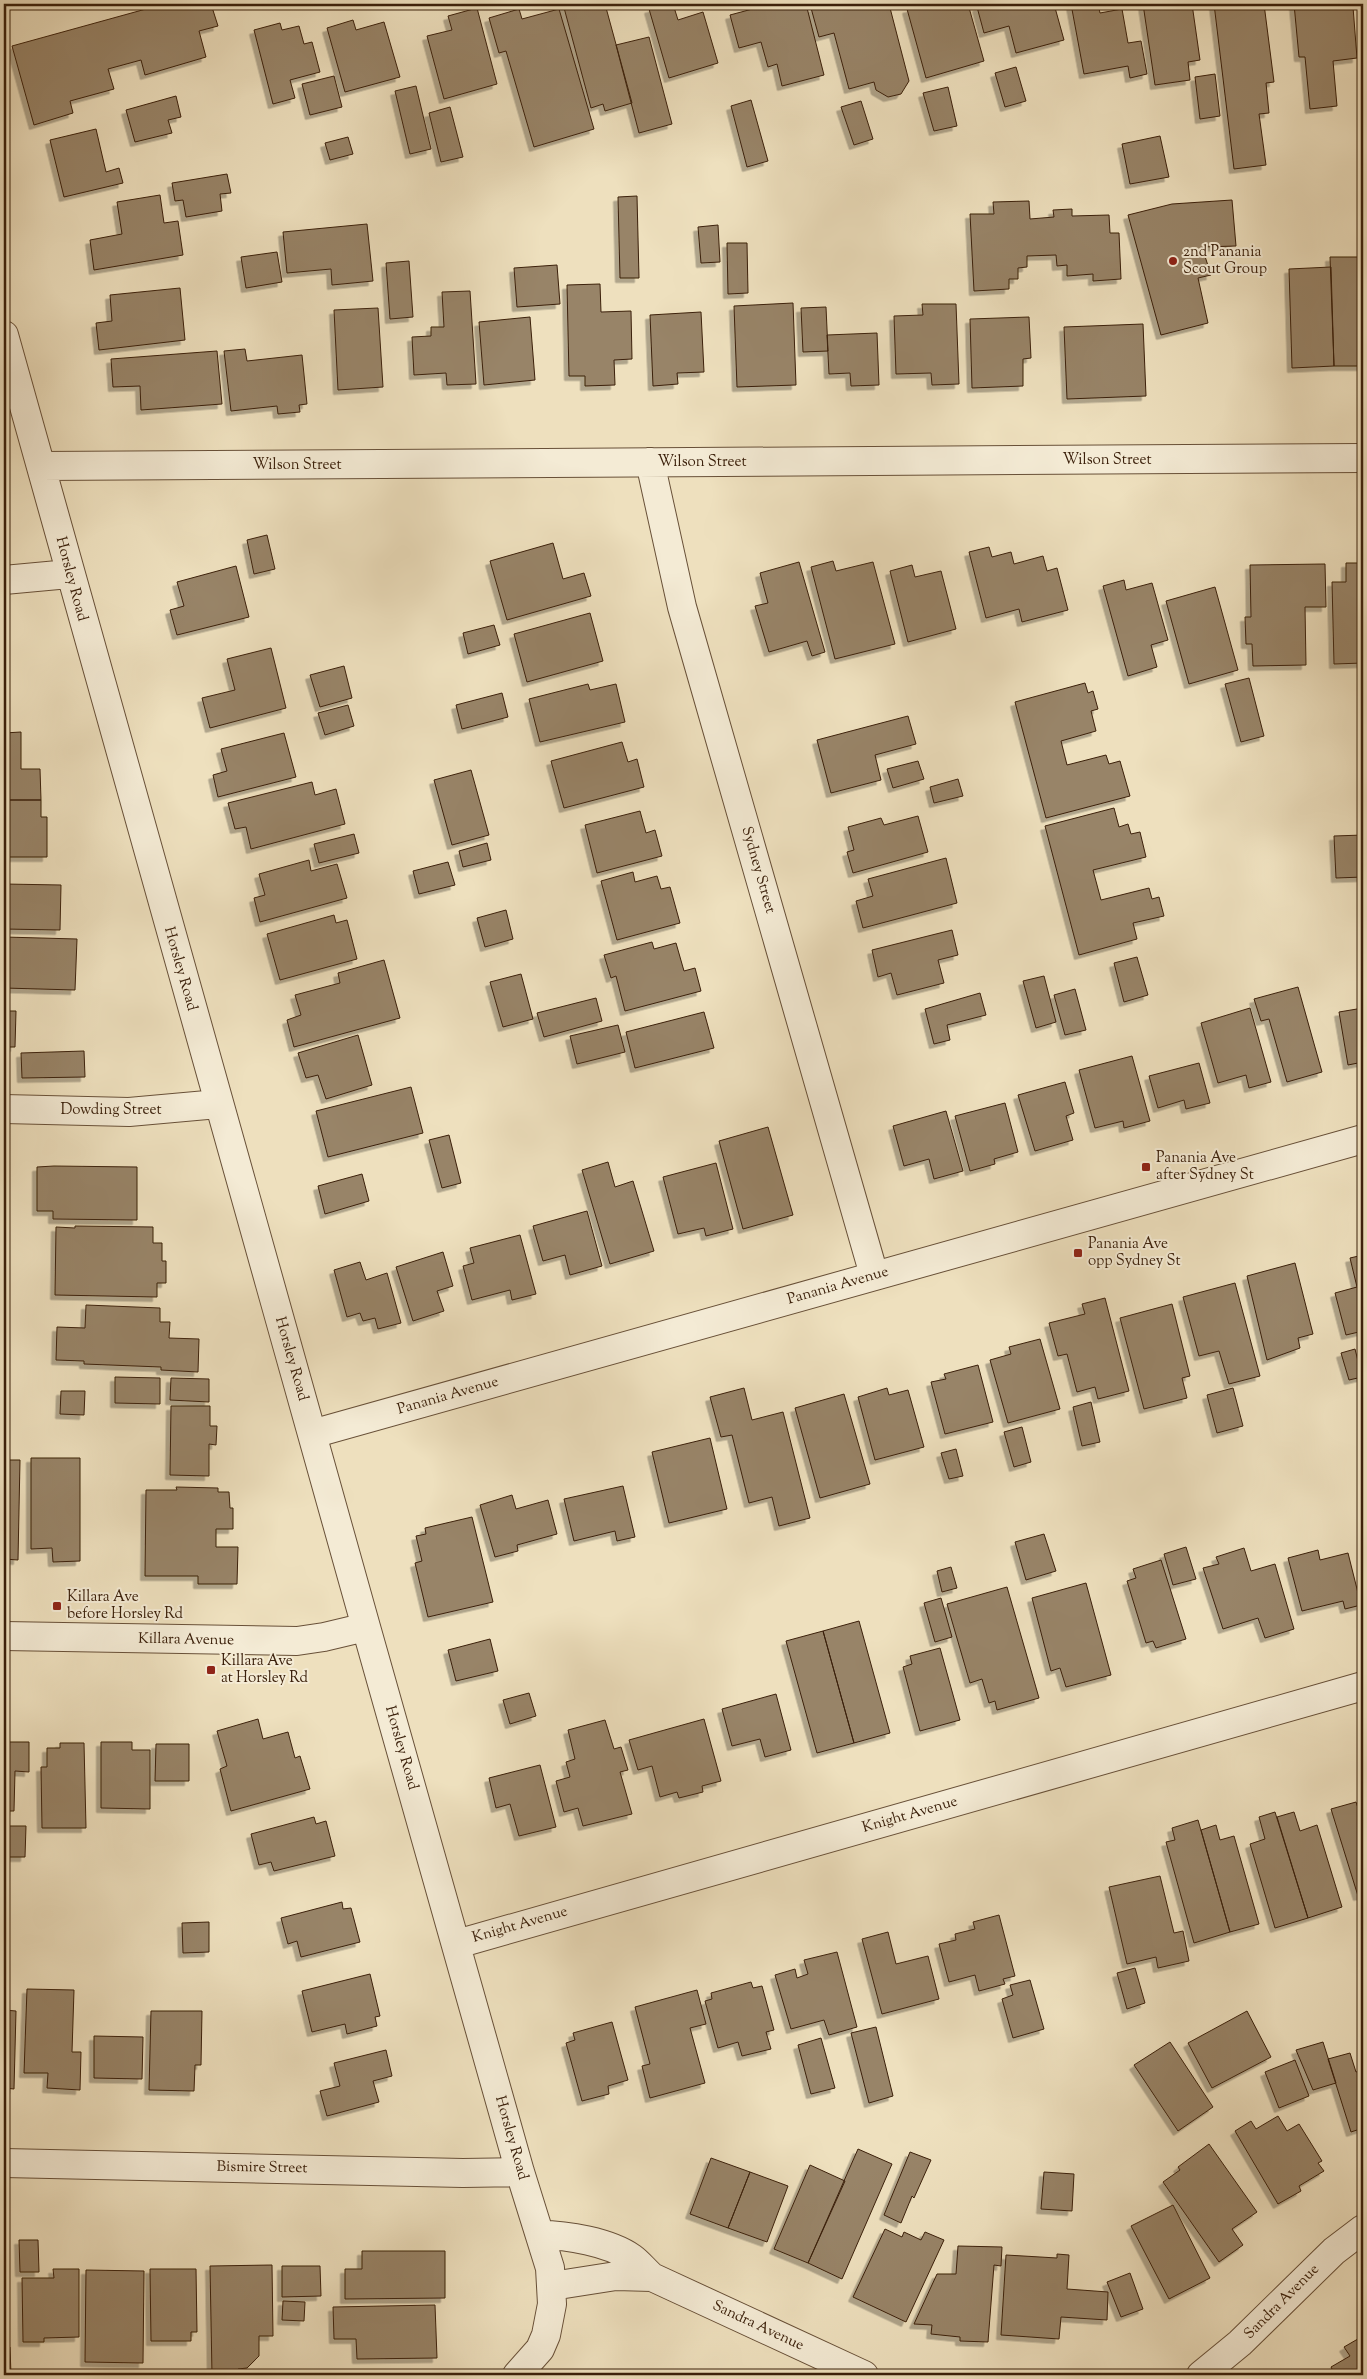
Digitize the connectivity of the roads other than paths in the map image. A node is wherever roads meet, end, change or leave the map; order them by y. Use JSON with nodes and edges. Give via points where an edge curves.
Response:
{"nodes":[{"id":1,"x":4,"y":335,"type":"edge"},
{"id":2,"x":1363,"y":458,"type":"edge"},
{"id":3,"x":650,"y":462,"type":"junction"},
{"id":4,"x":41,"y":466,"type":"junction"},
{"id":5,"x":69,"y":574,"type":"junction"},
{"id":6,"x":4,"y":580,"type":"edge"},
{"id":7,"x":218,"y":1104,"type":"junction"},
{"id":8,"x":4,"y":1109,"type":"edge"},
{"id":9,"x":1363,"y":1139,"type":"edge"},
{"id":10,"x":874,"y":1275,"type":"junction"},
{"id":11,"x":312,"y":1434,"type":"junction"},
{"id":12,"x":366,"y":1627,"type":"junction"},
{"id":13,"x":4,"y":1636,"type":"edge"},
{"id":14,"x":1363,"y":1686,"type":"edge"},
{"id":15,"x":457,"y":1944,"type":"junction"},
{"id":16,"x":4,"y":2162,"type":"edge"},
{"id":17,"x":520,"y":2172,"type":"junction"},
{"id":18,"x":1363,"y":2229,"type":"edge"},
{"id":19,"x":540,"y":2235,"type":"junction"},
{"id":20,"x":652,"y":2277,"type":"junction"},
{"id":21,"x":552,"y":2286,"type":"junction"},
{"id":22,"x":517,"y":2375,"type":"edge"},
{"id":23,"x":864,"y":2375,"type":"edge"},
{"id":24,"x":1201,"y":2375,"type":"edge"}],
"edges":[{"from":1,"to":4,"type":"street","name":"Horsley Road"},
{"from":2,"to":3,"type":"street","name":"Wilson Street"},
{"from":3,"to":4,"type":"street","name":"Wilson Street"},
{"from":3,"to":10,"type":"street","name":"Sydney Street","via":[[682,606]]},
{"from":4,"to":5,"type":"street","name":"Horsley Road"},
{"from":5,"to":6,"type":"street"},
{"from":5,"to":7,"type":"street","name":"Horsley Road"},
{"from":7,"to":8,"type":"street","name":"Dowding Street","via":[[129,1112]]},
{"from":7,"to":11,"type":"street","name":"Horsley Road"},
{"from":9,"to":10,"type":"street","name":"Panania Avenue"},
{"from":10,"to":11,"type":"street","name":"Panania Avenue"},
{"from":11,"to":12,"type":"street","name":"Horsley Road"},
{"from":12,"to":13,"type":"street","name":"Killara Avenue","via":[[297,1641]]},
{"from":12,"to":15,"type":"street","name":"Horsley Road"},
{"from":14,"to":15,"type":"street","name":"Knight Avenue"},
{"from":15,"to":17,"type":"street","name":"Horsley Road"},
{"from":16,"to":17,"type":"street","name":"Bismire Street"},
{"from":17,"to":19,"type":"street","name":"Horsley Road"},
{"from":18,"to":24,"type":"street","name":"Sandra Avenue","via":[[1334,2251],[1240,2343]]},
{"from":19,"to":20,"type":"street","name":"Sandra Avenue","via":[[573,2237],[608,2248],[631,2258]]},
{"from":19,"to":21,"type":"street","name":"Horsley Road"},
{"from":20,"to":21,"type":"street","name":"Sandra Avenue","via":[[616,2276]]},
{"from":20,"to":23,"type":"street","name":"Sandra Avenue"},
{"from":21,"to":22,"type":"street","name":"Horsley Road","via":[[546,2335],[540,2349]]}]}
